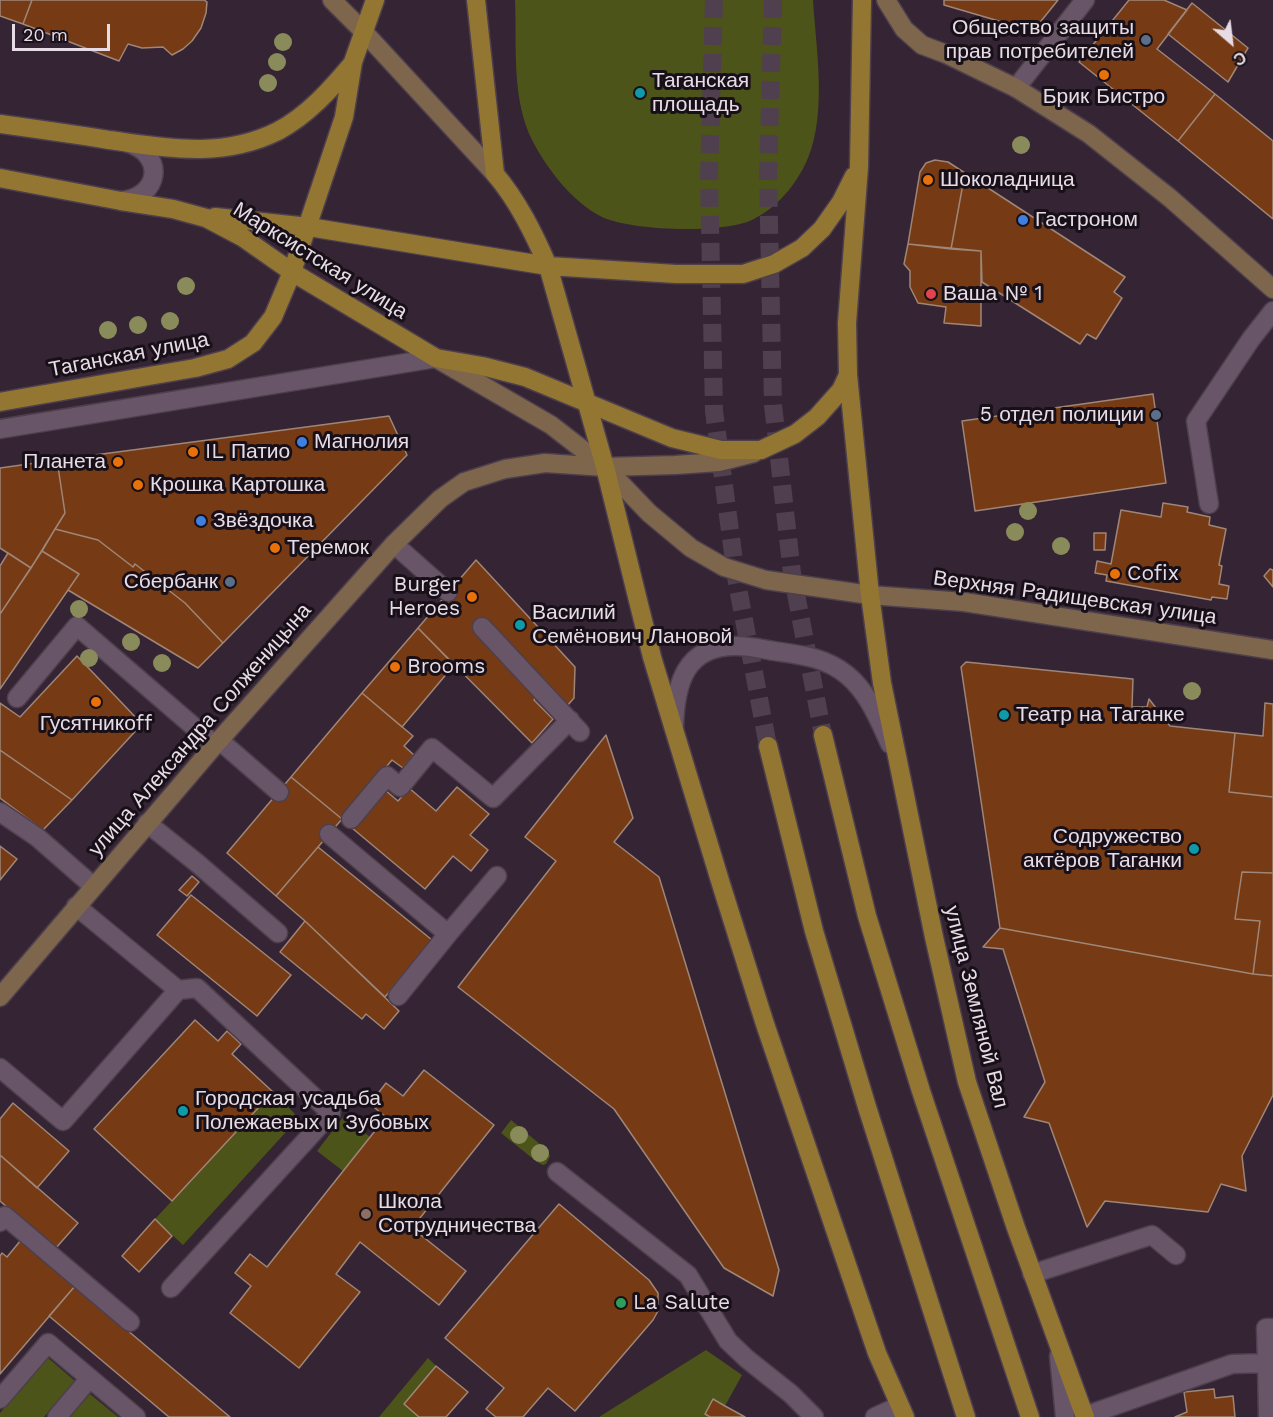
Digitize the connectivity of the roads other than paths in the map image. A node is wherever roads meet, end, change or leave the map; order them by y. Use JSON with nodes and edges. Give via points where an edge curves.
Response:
{"nodes":[{"id":1,"x":332,"y":0,"type":"edge"},
{"id":2,"x":375,"y":0,"type":"edge"},
{"id":3,"x":476,"y":0,"type":"edge"},
{"id":4,"x":862,"y":0,"type":"edge"},
{"id":5,"x":886,"y":0,"type":"edge"},
{"id":6,"x":1085,"y":0,"type":"edge"},
{"id":7,"x":363,"y":31,"type":"junction"},
{"id":8,"x":354,"y":62,"type":"junction"},
{"id":9,"x":1016,"y":88,"type":"junction"},
{"id":10,"x":0,"y":124,"type":"edge"},
{"id":11,"x":128,"y":142,"type":"junction"},
{"id":12,"x":859,"y":166,"type":"junction"},
{"id":13,"x":495,"y":174,"type":"junction"},
{"id":14,"x":0,"y":178,"type":"edge"},
{"id":15,"x":121,"y":201,"type":"junction"},
{"id":16,"x":195,"y":215,"type":"junction"},
{"id":17,"x":309,"y":226,"type":"junction"},
{"id":18,"x":548,"y":266,"type":"junction"},
{"id":19,"x":292,"y":272,"type":"junction"},
{"id":20,"x":1273,"y":289,"type":"edge"},
{"id":21,"x":1273,"y":311,"type":"edge"},
{"id":22,"x":436,"y":358,"type":"junction"},
{"id":23,"x":848,"y":375,"type":"junction"},
{"id":24,"x":585,"y":401,"type":"junction"},
{"id":25,"x":0,"y":402,"type":"edge"},
{"id":26,"x":0,"y":429,"type":"edge"},
{"id":27,"x":761,"y":450,"type":"junction"},
{"id":28,"x":605,"y":467,"type":"junction"},
{"id":29,"x":1209,"y":504,"type":"dead end"},
{"id":30,"x":394,"y":544,"type":"junction"},
{"id":31,"x":448,"y":592,"type":"dead end"},
{"id":32,"x":870,"y":595,"type":"junction"},
{"id":33,"x":482,"y":627,"type":"dead end"},
{"id":34,"x":1273,"y":650,"type":"edge"},
{"id":35,"x":17,"y":698,"type":"dead end"},
{"id":36,"x":674,"y":728,"type":"junction"},
{"id":37,"x":823,"y":735,"type":"tunnel mouth"},
{"id":38,"x":217,"y":742,"type":"junction"},
{"id":39,"x":768,"y":746,"type":"tunnel mouth"},
{"id":40,"x":899,"y":762,"type":"junction"},
{"id":41,"x":279,"y":792,"type":"dead end"},
{"id":42,"x":0,"y":812,"type":"edge"},
{"id":43,"x":351,"y":819,"type":"dead end"},
{"id":44,"x":147,"y":824,"type":"junction"},
{"id":45,"x":329,"y":834,"type":"dead end"},
{"id":46,"x":497,"y":876,"type":"dead end"},
{"id":47,"x":93,"y":886,"type":"junction"},
{"id":48,"x":76,"y":906,"type":"junction"},
{"id":49,"x":278,"y":933,"type":"dead end"},
{"id":50,"x":448,"y":934,"type":"junction"},
{"id":51,"x":178,"y":990,"type":"junction"},
{"id":52,"x":398,"y":996,"type":"dead end"},
{"id":53,"x":0,"y":997,"type":"edge"},
{"id":54,"x":0,"y":1068,"type":"edge"},
{"id":55,"x":557,"y":1172,"type":"dead end"},
{"id":56,"x":0,"y":1222,"type":"edge"},
{"id":57,"x":1176,"y":1255,"type":"dead end"},
{"id":58,"x":1032,"y":1274,"type":"junction"},
{"id":59,"x":171,"y":1288,"type":"dead end"},
{"id":60,"x":130,"y":1322,"type":"dead end"},
{"id":61,"x":1273,"y":1328,"type":"edge"},
{"id":62,"x":1059,"y":1348,"type":"junction"},
{"id":63,"x":1267,"y":1363,"type":"junction"},
{"id":64,"x":90,"y":1378,"type":"junction"},
{"id":65,"x":0,"y":1399,"type":"edge"},
{"id":66,"x":902,"y":1413,"type":"edge"},
{"id":67,"x":57,"y":1417,"type":"edge"},
{"id":68,"x":136,"y":1417,"type":"edge"},
{"id":69,"x":814,"y":1417,"type":"edge"},
{"id":70,"x":875,"y":1417,"type":"edge"},
{"id":71,"x":966,"y":1417,"type":"edge"},
{"id":72,"x":1030,"y":1417,"type":"edge"},
{"id":73,"x":1065,"y":1417,"type":"edge"},
{"id":74,"x":1085,"y":1417,"type":"edge"},
{"id":75,"x":1268,"y":1417,"type":"edge"}],
"edges":[{"from":1,"to":7,"type":"main road"},
{"from":2,"to":7,"type":"main road"},
{"from":3,"to":13,"type":"main road"},
{"from":4,"to":12,"type":"main road"},
{"from":5,"to":9,"type":"main road","via":[[904,29],[922,45]]},
{"from":6,"to":9,"type":"street"},
{"from":7,"to":8,"type":"main road"},
{"from":7,"to":13,"type":"main road"},
{"from":8,"to":11,"type":"main road","via":[[321,100],[279,130],[244,144],[213,150],[178,150]]},
{"from":8,"to":17,"type":"main road","via":[[344,117]]},
{"from":9,"to":20,"type":"main road","via":[[1098,141]]},
{"from":10,"to":11,"type":"main road"},
{"from":11,"to":15,"type":"street","via":[[148,154],[154,175],[142,195]]},
{"from":12,"to":18,"type":"main road","via":[[841,202],[802,248],[774,264],[743,274]]},
{"from":12,"to":23,"type":"main road","via":[[847,323]]},
{"from":13,"to":18,"type":"main road","via":[[507,188]]},
{"from":14,"to":15,"type":"main road","name":"Марксистская улица"},
{"from":15,"to":16,"type":"main road","name":"Марксистская улица"},
{"from":16,"to":17,"type":"main road"},
{"from":16,"to":19,"type":"main road","name":"Марксистская улица","via":[[224,226]]},
{"from":17,"to":18,"type":"main road"},
{"from":17,"to":19,"type":"main road"},
{"from":18,"to":24,"type":"main road"},
{"from":19,"to":22,"type":"main road","name":"Марксистская улица"},
{"from":19,"to":25,"type":"main road","name":"Таганская улица","via":[[273,317],[253,343],[228,359]]},
{"from":21,"to":29,"type":"street","via":[[1196,422]]},
{"from":22,"to":24,"type":"main road","via":[[525,377]]},
{"from":22,"to":26,"type":"street"},
{"from":22,"to":28,"type":"main road","name":"Верхняя Радищевская улица","via":[[551,425]]},
{"from":23,"to":27,"type":"main road","via":[[841,390],[817,417],[795,435]]},
{"from":23,"to":32,"type":"main road"},
{"from":24,"to":27,"type":"main road","via":[[672,438],[721,450]]},
{"from":24,"to":28,"type":"main road"},
{"from":27,"to":28,"type":"main road","name":"улица Александра Солженицына","via":[[719,462]]},
{"from":28,"to":30,"type":"main road","name":"улица Александра Солженицына","via":[[545,463],[505,468],[464,482],[440,499]]},
{"from":28,"to":32,"type":"main road","name":"Верхняя Радищевская улица","via":[[649,513],[691,548],[724,567],[765,580]]},
{"from":28,"to":36,"type":"main road","via":[[652,657]]},
{"from":30,"to":31,"type":"street"},
{"from":30,"to":38,"type":"main road","name":"улица Александра Солженицына"},
{"from":32,"to":34,"type":"main road","name":"Верхняя Радищевская улица","via":[[964,602]]},
{"from":32,"to":40,"type":"main road","name":"улица Земляной Вал","via":[[882,683]]},
{"from":33,"to":43,"type":"street","via":[[575,726],[493,798],[432,748],[400,787],[387,776]]},
{"from":35,"to":38,"type":"street","via":[[77,626]]},
{"from":36,"to":40,"type":"street","via":[[679,686],[688,665],[702,654],[717,647],[738,646],[814,657],[849,676],[860,689],[878,716]]},
{"from":36,"to":66,"type":"main road","via":[[765,1024],[877,1353]]},
{"from":37,"to":72,"type":"main road","via":[[867,916]]},
{"from":38,"to":41,"type":"street"},
{"from":38,"to":44,"type":"main road","name":"улица Александра Солженицына"},
{"from":39,"to":71,"type":"main road","via":[[814,931]]},
{"from":40,"to":58,"type":"main road","name":"улица Земляной Вал","via":[[968,1082]]},
{"from":42,"to":47,"type":"street","via":[[37,837]]},
{"from":44,"to":47,"type":"main road","name":"улица Александра Солженицына"},
{"from":44,"to":49,"type":"street"},
{"from":45,"to":50,"type":"street","via":[[398,902]]},
{"from":46,"to":50,"type":"street"},
{"from":47,"to":48,"type":"main road","name":"улица Александра Солженицына"},
{"from":48,"to":51,"type":"street"},
{"from":48,"to":53,"type":"main road","name":"улица Александра Солженицына"},
{"from":50,"to":52,"type":"street"},
{"from":51,"to":54,"type":"street","via":[[63,1121]]},
{"from":51,"to":59,"type":"street","via":[[197,988],[331,1113]]},
{"from":55,"to":69,"type":"street","via":[[687,1275],[728,1341]]},
{"from":56,"to":60,"type":"street","via":[[5,1216]]},
{"from":57,"to":58,"type":"street","via":[[1152,1235]]},
{"from":58,"to":62,"type":"main road","name":"улица Земляной Вал"},
{"from":61,"to":63,"type":"street","via":[[1266,1328]]},
{"from":62,"to":73,"type":"street"},
{"from":62,"to":74,"type":"main road","name":"улица Земляной Вал"},
{"from":63,"to":74,"type":"street","via":[[1232,1364]]},
{"from":63,"to":75,"type":"street"},
{"from":64,"to":65,"type":"street","via":[[48,1343]]},
{"from":64,"to":67,"type":"street"},
{"from":64,"to":68,"type":"street"},
{"from":66,"to":70,"type":"street"}]}
